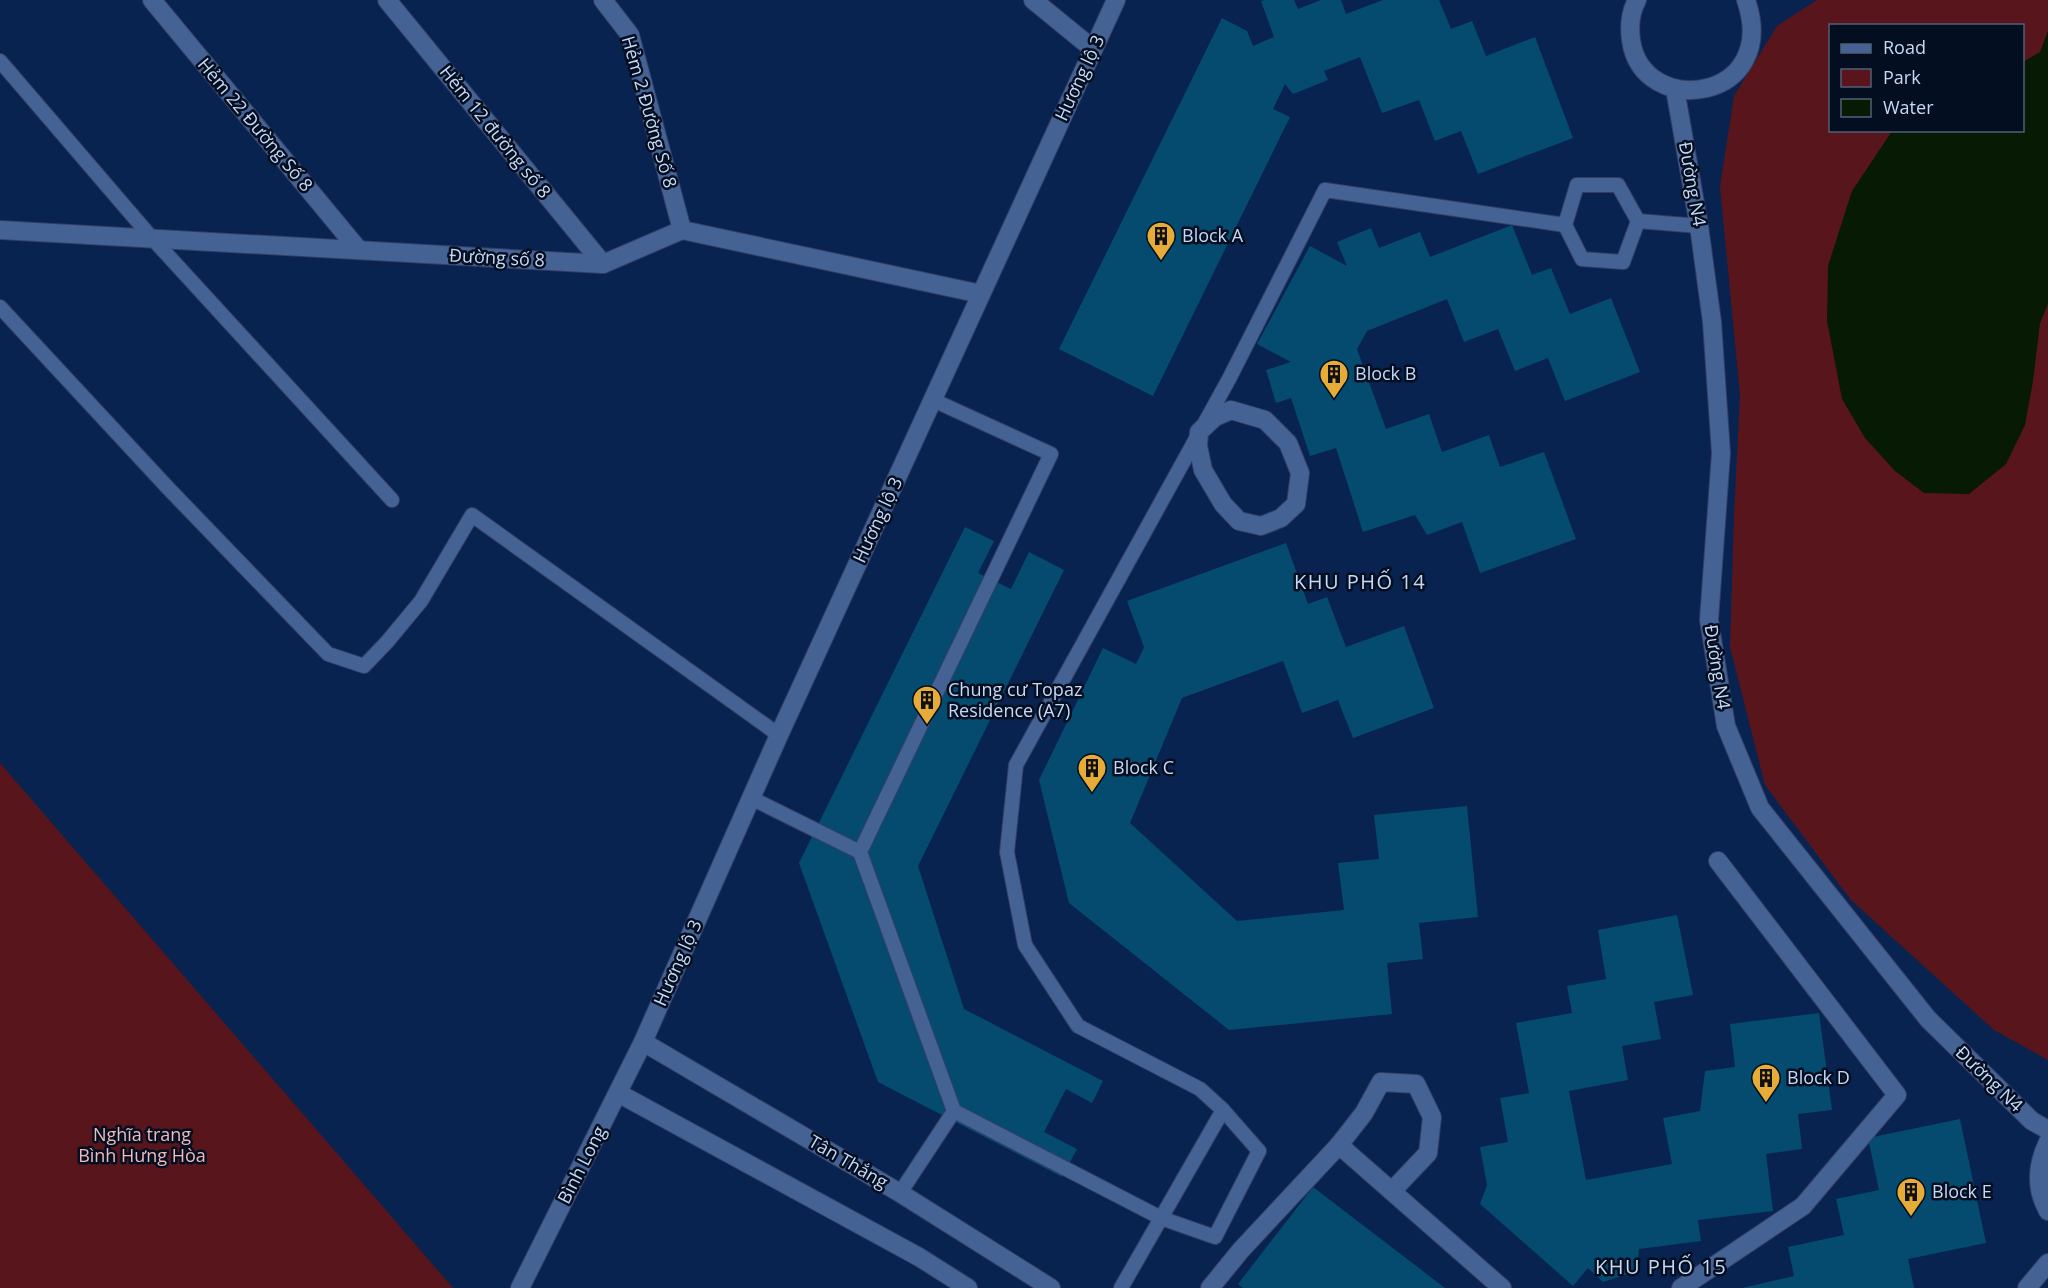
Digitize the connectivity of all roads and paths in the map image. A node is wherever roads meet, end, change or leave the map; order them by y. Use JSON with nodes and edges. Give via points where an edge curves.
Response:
{"nodes":[{"id":1,"x":152,"y":0,"type":"edge"},
{"id":2,"x":387,"y":0,"type":"edge"},
{"id":3,"x":603,"y":0,"type":"edge"},
{"id":4,"x":1033,"y":0,"type":"edge"},
{"id":5,"x":1116,"y":0,"type":"edge"},
{"id":6,"x":1746,"y":0,"type":"edge"},
{"id":7,"x":1632,"y":2,"type":"edge"},
{"id":8,"x":1093,"y":49,"type":"junction"},
{"id":9,"x":0,"y":61,"type":"edge"},
{"id":10,"x":1675,"y":89,"type":"junction"},
{"id":11,"x":1638,"y":221,"type":"junction"},
{"id":12,"x":1564,"y":225,"type":"junction"},
{"id":13,"x":1699,"y":226,"type":"junction"},
{"id":14,"x":0,"y":230,"type":"edge"},
{"id":15,"x":682,"y":230,"type":"junction"},
{"id":16,"x":150,"y":237,"type":"junction"},
{"id":17,"x":358,"y":249,"type":"junction"},
{"id":18,"x":603,"y":264,"type":"junction"},
{"id":19,"x":981,"y":294,"type":"junction"},
{"id":20,"x":0,"y":307,"type":"edge"},
{"id":21,"x":933,"y":400,"type":"junction"},
{"id":22,"x":1199,"y":432,"type":"junction"},
{"id":23,"x":392,"y":500,"type":"dead end"},
{"id":24,"x":779,"y":735,"type":"junction"},
{"id":25,"x":751,"y":798,"type":"junction"},
{"id":26,"x":860,"y":852,"type":"junction"},
{"id":27,"x":1718,"y":861,"type":"dead end"},
{"id":28,"x":643,"y":1042,"type":"junction"},
{"id":29,"x":618,"y":1093,"type":"junction"},
{"id":30,"x":1223,"y":1110,"type":"junction"},
{"id":31,"x":954,"y":1111,"type":"junction"},
{"id":32,"x":2048,"y":1130,"type":"edge"},
{"id":33,"x":2048,"y":1142,"type":"edge"},
{"id":34,"x":1339,"y":1145,"type":"junction"},
{"id":35,"x":1392,"y":1191,"type":"junction"},
{"id":36,"x":900,"y":1193,"type":"junction"},
{"id":37,"x":2048,"y":1211,"type":"edge"},
{"id":38,"x":1161,"y":1218,"type":"junction"},
{"id":39,"x":2048,"y":1263,"type":"edge"},
{"id":40,"x":520,"y":1288,"type":"edge"},
{"id":41,"x":968,"y":1288,"type":"edge"},
{"id":42,"x":1051,"y":1288,"type":"edge"},
{"id":43,"x":1121,"y":1288,"type":"edge"},
{"id":44,"x":1210,"y":1288,"type":"edge"},
{"id":45,"x":1502,"y":1288,"type":"edge"},
{"id":46,"x":1680,"y":1288,"type":"edge"},
{"id":47,"x":2027,"y":1288,"type":"edge"}],
"edges":[{"from":1,"to":17,"type":"street","name":"Hẻm 22 Đường Số 8"},
{"from":2,"to":18,"type":"street","name":"Hẻm 12 đường số 8"},
{"from":3,"to":15,"type":"street","name":"Hẻm 2 Đường Số 8","via":[[630,35]]},
{"from":4,"to":8,"type":"street"},
{"from":5,"to":8,"type":"street","name":"Hương lộ 3"},
{"from":6,"to":10,"type":"street","via":[[1752,18],[1752,39],[1745,59],[1733,75],[1706,89]]},
{"from":7,"to":10,"type":"street","via":[[1629,26],[1632,47],[1641,66],[1656,80]]},
{"from":8,"to":19,"type":"street","name":"Hương lộ 3"},
{"from":9,"to":16,"type":"lane"},
{"from":10,"to":13,"type":"street","name":"Đường N4"},
{"from":11,"to":12,"type":"lane","via":[[1623,262],[1582,259]]},
{"from":11,"to":12,"type":"lane","via":[[1618,184],[1577,185]]},
{"from":11,"to":13,"type":"lane"},
{"from":12,"to":22,"type":"lane","via":[[1325,190]]},
{"from":13,"to":32,"type":"street","name":"Đường N4","via":[[1712,322],[1721,453],[1709,620],[1726,726],[1760,808],[1837,908],[1928,1019],[2032,1121]]},
{"from":14,"to":16,"type":"street","name":"Đường số 8"},
{"from":15,"to":18,"type":"street","name":"Đường số 8"},
{"from":15,"to":19,"type":"street"},
{"from":16,"to":17,"type":"street","name":"Đường số 8"},
{"from":16,"to":23,"type":"lane"},
{"from":17,"to":18,"type":"street","name":"Đường số 8"},
{"from":19,"to":21,"type":"street","name":"Hương lộ 3"},
{"from":20,"to":24,"type":"lane","via":[[328,654],[364,666],[421,601],[472,515]]},
{"from":21,"to":24,"type":"street","name":"Hương lộ 3"},
{"from":21,"to":26,"type":"lane","via":[[1051,454]]},
{"from":22,"to":22,"type":"street","via":[[1197,446],[1203,470],[1223,504],[1239,521],[1261,526],[1281,519],[1296,504],[1300,473],[1288,443],[1265,420],[1231,410],[1215,417]]},
{"from":22,"to":30,"type":"lane","via":[[1016,765],[1007,852],[1025,945],[1078,1026],[1200,1089]]},
{"from":24,"to":25,"type":"street","name":"Hương lộ 3"},
{"from":25,"to":26,"type":"lane"},
{"from":25,"to":28,"type":"street","name":"Hương lộ 3"},
{"from":26,"to":31,"type":"lane"},
{"from":27,"to":46,"type":"street","via":[[1897,1095],[1803,1206]]},
{"from":28,"to":29,"type":"street","name":"Bình Long"},
{"from":28,"to":36,"type":"street","name":"Tân Thắng"},
{"from":29,"to":40,"type":"street","name":"Bình Long"},
{"from":29,"to":41,"type":"street","via":[[919,1257]]},
{"from":30,"to":38,"type":"lane"},
{"from":30,"to":38,"type":"lane","via":[[1259,1151],[1215,1237]]},
{"from":31,"to":36,"type":"lane"},
{"from":31,"to":38,"type":"lane"},
{"from":33,"to":37,"type":"street","via":[[2040,1158],[2038,1180]]},
{"from":34,"to":35,"type":"street"},
{"from":34,"to":35,"type":"street","via":[[1364,1113],[1381,1082],[1416,1084],[1432,1117],[1428,1153]]},
{"from":34,"to":44,"type":"street"},
{"from":35,"to":45,"type":"street"},
{"from":36,"to":42,"type":"street","name":"Tân Thắng"},
{"from":38,"to":43,"type":"lane"},
{"from":39,"to":47,"type":"street"}]}
